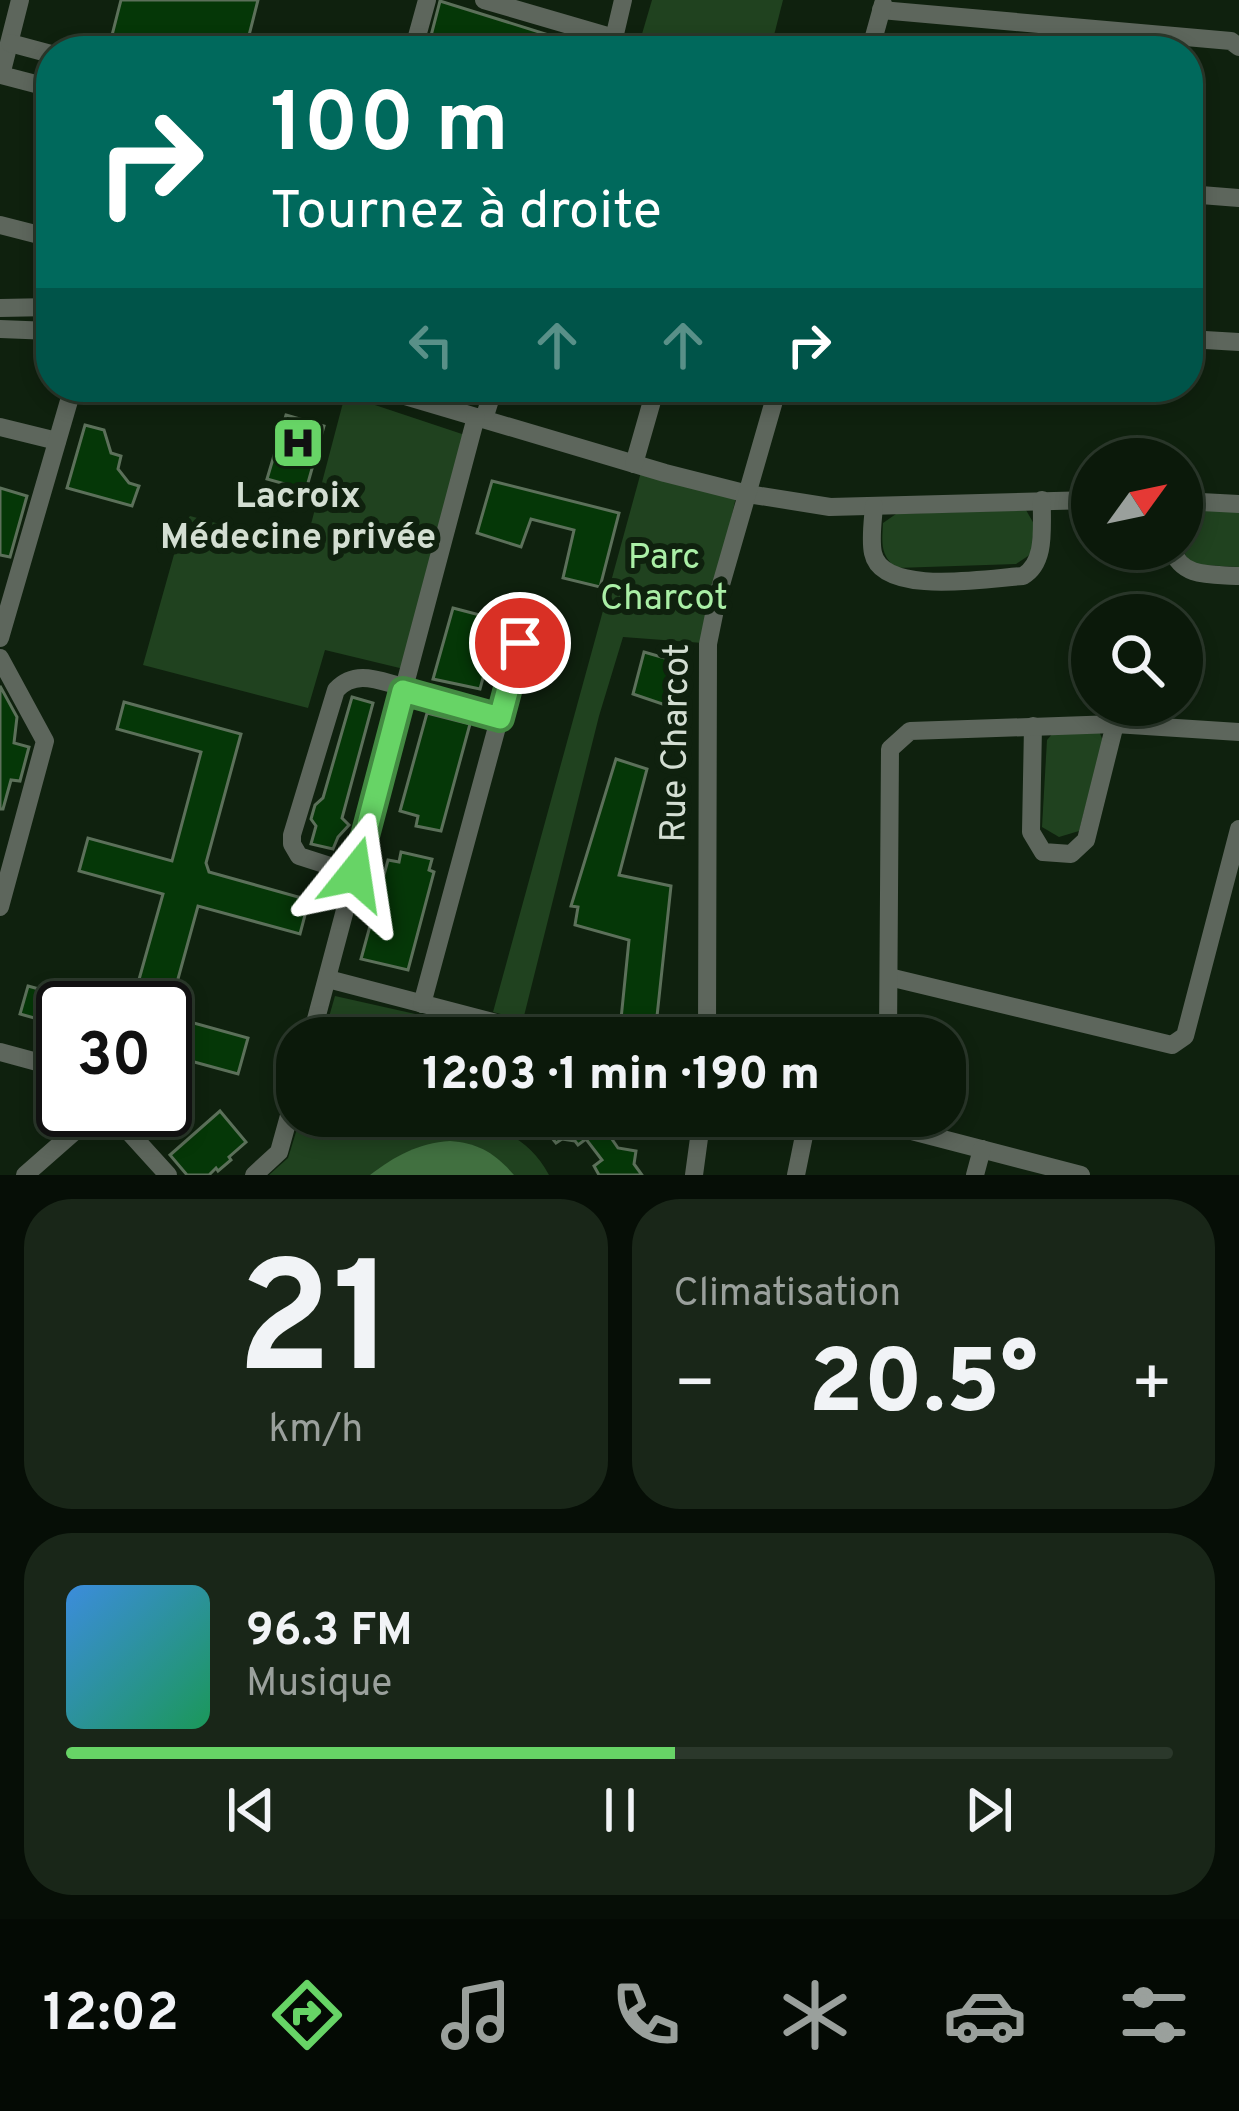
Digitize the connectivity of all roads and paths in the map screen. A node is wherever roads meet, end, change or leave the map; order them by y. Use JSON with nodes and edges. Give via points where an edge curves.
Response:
{"nodes":[{"id":1,"x":20,"y":0,"type":"edge"},
{"id":2,"x":428,"y":0,"type":"edge"},
{"id":3,"x":484,"y":0,"type":"edge"},
{"id":4,"x":622,"y":0,"type":"edge"},
{"id":5,"x":883,"y":5,"type":"edge"},
{"id":6,"x":417,"y":36,"type":"edge"},
{"id":7,"x":586,"y":36,"type":"edge"},
{"id":8,"x":614,"y":36,"type":"edge"},
{"id":9,"x":874,"y":36,"type":"edge"},
{"id":10,"x":1184,"y":36,"type":"edge"},
{"id":11,"x":1203,"y":38,"type":"edge"},
{"id":12,"x":10,"y":43,"type":"junction"},
{"id":13,"x":1239,"y":47,"type":"edge"},
{"id":14,"x":36,"y":50,"type":"edge"},
{"id":15,"x":0,"y":75,"type":"edge"},
{"id":16,"x":36,"y":84,"type":"edge"},
{"id":17,"x":1203,"y":195,"type":"edge"},
{"id":18,"x":1239,"y":198,"type":"edge"},
{"id":19,"x":0,"y":225,"type":"edge"},
{"id":20,"x":36,"y":234,"type":"edge"},
{"id":21,"x":36,"y":307,"type":"edge"},
{"id":22,"x":0,"y":308,"type":"edge"},
{"id":23,"x":0,"y":329,"type":"edge"},
{"id":24,"x":36,"y":330,"type":"edge"},
{"id":25,"x":1203,"y":340,"type":"edge"},
{"id":26,"x":1239,"y":342,"type":"edge"},
{"id":27,"x":69,"y":402,"type":"edge"},
{"id":28,"x":426,"y":402,"type":"edge"},
{"id":29,"x":450,"y":402,"type":"edge"},
{"id":30,"x":487,"y":402,"type":"edge"},
{"id":31,"x":652,"y":402,"type":"edge"},
{"id":32,"x":774,"y":402,"type":"edge"},
{"id":33,"x":480,"y":418,"type":"junction"},
{"id":34,"x":0,"y":428,"type":"edge"},
{"id":35,"x":57,"y":442,"type":"junction"},
{"id":36,"x":634,"y":464,"type":"junction"},
{"id":37,"x":748,"y":494,"type":"junction"},
{"id":38,"x":1042,"y":500,"type":"junction"},
{"id":39,"x":1071,"y":500,"type":"edge"},
{"id":40,"x":1203,"y":502,"type":"edge"},
{"id":41,"x":1239,"y":504,"type":"edge"},
{"id":42,"x":874,"y":506,"type":"junction"},
{"id":43,"x":1187,"y":570,"type":"edge"},
{"id":44,"x":1239,"y":576,"type":"edge"},
{"id":45,"x":0,"y":638,"type":"edge"},
{"id":46,"x":520,"y":643,"type":"dead end"},
{"id":47,"x":0,"y":658,"type":"edge"},
{"id":48,"x":403,"y":689,"type":"junction"},
{"id":49,"x":500,"y":718,"type":"junction"},
{"id":50,"x":1071,"y":725,"type":"edge"},
{"id":51,"x":1033,"y":726,"type":"junction"},
{"id":52,"x":1114,"y":726,"type":"edge"},
{"id":53,"x":1146,"y":726,"type":"edge"},
{"id":54,"x":1239,"y":732,"type":"edge"},
{"id":55,"x":1239,"y":829,"type":"edge"},
{"id":56,"x":355,"y":874,"type":"junction"},
{"id":57,"x":0,"y":907,"type":"edge"},
{"id":58,"x":889,"y":977,"type":"junction"},
{"id":59,"x":328,"y":979,"type":"junction"},
{"id":60,"x":422,"y":1004,"type":"junction"},
{"id":61,"x":317,"y":1017,"type":"edge"},
{"id":62,"x":472,"y":1017,"type":"edge"},
{"id":63,"x":707,"y":1017,"type":"edge"},
{"id":64,"x":888,"y":1017,"type":"edge"},
{"id":65,"x":0,"y":1052,"type":"edge"},
{"id":66,"x":36,"y":1062,"type":"edge"},
{"id":67,"x":68,"y":1137,"type":"edge"},
{"id":68,"x":134,"y":1137,"type":"edge"},
{"id":69,"x":283,"y":1137,"type":"edge"},
{"id":70,"x":699,"y":1137,"type":"edge"},
{"id":71,"x":804,"y":1137,"type":"edge"},
{"id":72,"x":937,"y":1137,"type":"edge"},
{"id":73,"x":982,"y":1149,"type":"junction"},
{"id":74,"x":25,"y":1175,"type":"edge"},
{"id":75,"x":168,"y":1175,"type":"edge"},
{"id":76,"x":254,"y":1175,"type":"edge"},
{"id":77,"x":694,"y":1175,"type":"edge"},
{"id":78,"x":796,"y":1175,"type":"edge"},
{"id":79,"x":975,"y":1175,"type":"edge"},
{"id":80,"x":1081,"y":1175,"type":"edge"}],
"edges":[{"from":1,"to":12,"type":"street"},
{"from":2,"to":6,"type":"street"},
{"from":3,"to":7,"type":"street"},
{"from":4,"to":8,"type":"street"},
{"from":5,"to":9,"type":"street"},
{"from":5,"to":10,"type":"street"},
{"from":11,"to":13,"type":"street"},
{"from":12,"to":14,"type":"street"},
{"from":12,"to":15,"type":"street"},
{"from":15,"to":16,"type":"street"},
{"from":17,"to":18,"type":"street"},
{"from":19,"to":20,"type":"street"},
{"from":21,"to":22,"type":"street"},
{"from":23,"to":24,"type":"street"},
{"from":25,"to":26,"type":"street"},
{"from":27,"to":35,"type":"street"},
{"from":28,"to":33,"type":"street"},
{"from":29,"to":33,"type":"street"},
{"from":30,"to":33,"type":"street"},
{"from":31,"to":36,"type":"street"},
{"from":32,"to":37,"type":"street","name":"Rue Charcot"},
{"from":33,"to":36,"type":"street"},
{"from":33,"to":48,"type":"street"},
{"from":34,"to":35,"type":"street"},
{"from":35,"to":45,"type":"street"},
{"from":36,"to":37,"type":"street"},
{"from":37,"to":42,"type":"street"},
{"from":37,"to":63,"type":"street","name":"Rue Charcot","via":[[708,644]]},
{"from":38,"to":39,"type":"street"},
{"from":38,"to":42,"type":"street"},
{"from":38,"to":42,"type":"street","via":[[1034,569],[937,582],[880,567]]},
{"from":40,"to":41,"type":"street"},
{"from":43,"to":44,"type":"street"},
{"from":46,"to":49,"type":"street"},
{"from":47,"to":57,"type":"street","via":[[45,741]]},
{"from":48,"to":49,"type":"street"},
{"from":48,"to":56,"type":"street"},
{"from":48,"to":56,"type":"street","via":[[356,677],[336,690],[292,836],[298,856]]},
{"from":49,"to":60,"type":"street"},
{"from":50,"to":51,"type":"street"},
{"from":51,"to":52,"type":"street","via":[[1031,832],[1042,852],[1071,854],[1086,840]]},
{"from":51,"to":58,"type":"street","via":[[910,731],[890,749]]},
{"from":53,"to":54,"type":"street"},
{"from":55,"to":58,"type":"street","via":[[1185,1036],[1172,1045]]},
{"from":56,"to":59,"type":"street"},
{"from":58,"to":64,"type":"street"},
{"from":59,"to":60,"type":"street"},
{"from":59,"to":61,"type":"street"},
{"from":60,"to":62,"type":"street"},
{"from":65,"to":66,"type":"street"},
{"from":67,"to":74,"type":"street"},
{"from":68,"to":75,"type":"street"},
{"from":69,"to":76,"type":"street"},
{"from":70,"to":77,"type":"street"},
{"from":71,"to":78,"type":"street"},
{"from":72,"to":73,"type":"street"},
{"from":73,"to":79,"type":"street"},
{"from":73,"to":80,"type":"street"}]}
